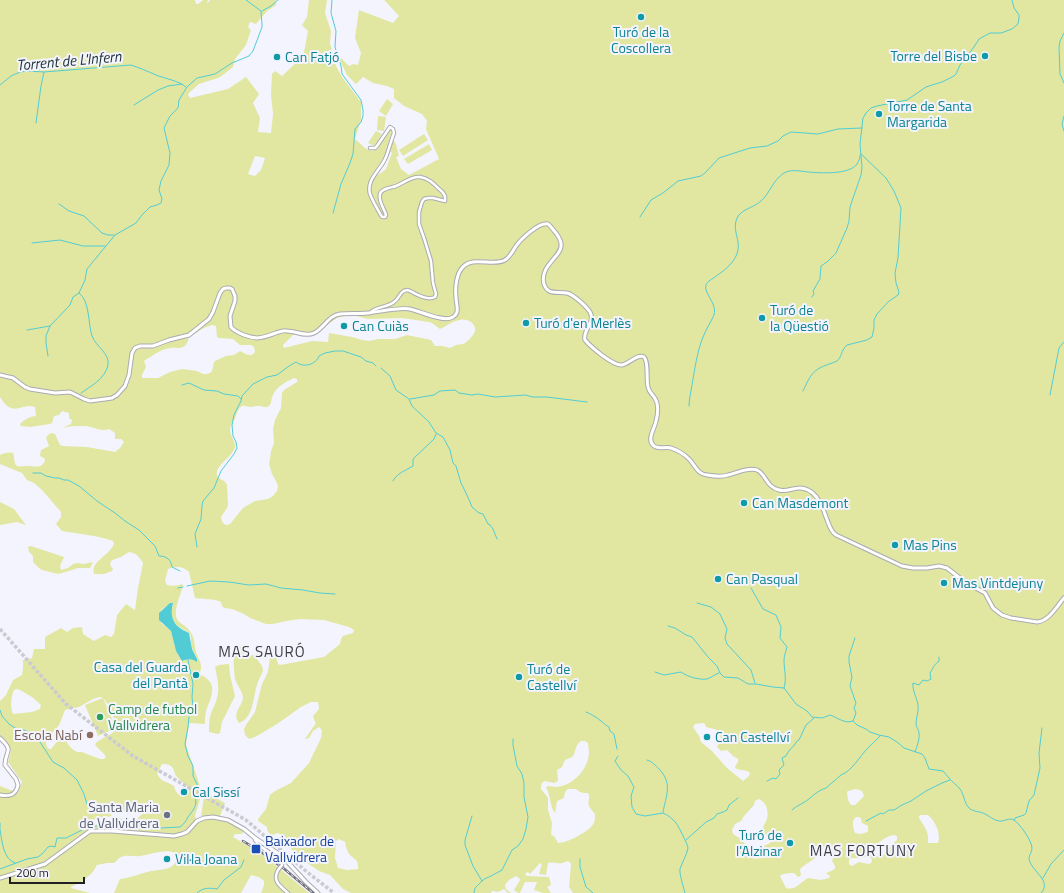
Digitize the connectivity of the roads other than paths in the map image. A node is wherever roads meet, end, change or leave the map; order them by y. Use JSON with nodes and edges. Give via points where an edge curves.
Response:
{"nodes":[{"id":1,"x":370,"y":148,"type":"dead end"},
{"id":2,"x":370,"y":313,"type":"junction"},
{"id":3,"x":0,"y":376,"type":"edge"},
{"id":4,"x":1064,"y":598,"type":"edge"},
{"id":5,"x":0,"y":738,"type":"edge"},
{"id":6,"x":0,"y":795,"type":"edge"},
{"id":7,"x":255,"y":838,"type":"junction"},
{"id":8,"x":0,"y":878,"type":"edge"},
{"id":9,"x":288,"y":893,"type":"edge"},
{"id":10,"x":318,"y":893,"type":"edge"}],
"edges":[{"from":1,"to":2,"type":"street","via":[[377,146],[390,127],[393,129],[386,158],[372,179],[370,188],[371,196],[382,217],[386,214],[380,201],[381,192],[413,178],[430,180],[446,199],[445,201],[428,198],[422,202],[419,212],[419,224],[431,261],[435,297],[429,298],[405,290],[393,303]]},
{"from":2,"to":3,"type":"main road","via":[[337,314],[312,334],[284,331],[255,338],[231,327],[230,316],[235,296],[232,289],[226,288],[220,293],[209,319],[189,335],[153,346],[135,348],[126,383],[120,392],[109,399],[90,400],[72,392],[55,393],[30,389],[13,378]]},
{"from":2,"to":4,"type":"main road","via":[[407,308],[452,318],[457,313],[456,290],[463,266],[473,262],[504,261],[530,232],[548,224],[561,244],[560,251],[544,272],[543,280],[547,289],[550,292],[573,296],[589,310],[592,320],[584,333],[585,340],[612,362],[624,365],[639,356],[645,360],[648,390],[657,404],[656,421],[650,440],[653,445],[659,448],[672,448],[692,462],[704,475],[726,476],[754,469],[775,489],[807,489],[816,496],[830,529],[836,535],[902,566],[946,568],[986,593],[992,606],[1002,615],[1042,621]]},
{"from":5,"to":6,"type":"main road","via":[[9,748],[5,765],[18,785],[12,795]]},
{"from":7,"to":8,"type":"main road","via":[[238,825],[210,817],[199,820],[187,832],[174,836],[90,831],[45,864]]},
{"from":7,"to":9,"type":"street","bridge":true,"via":[[260,846],[282,861],[276,882]]},
{"from":7,"to":10,"type":"main road","via":[[285,859]]}]}
